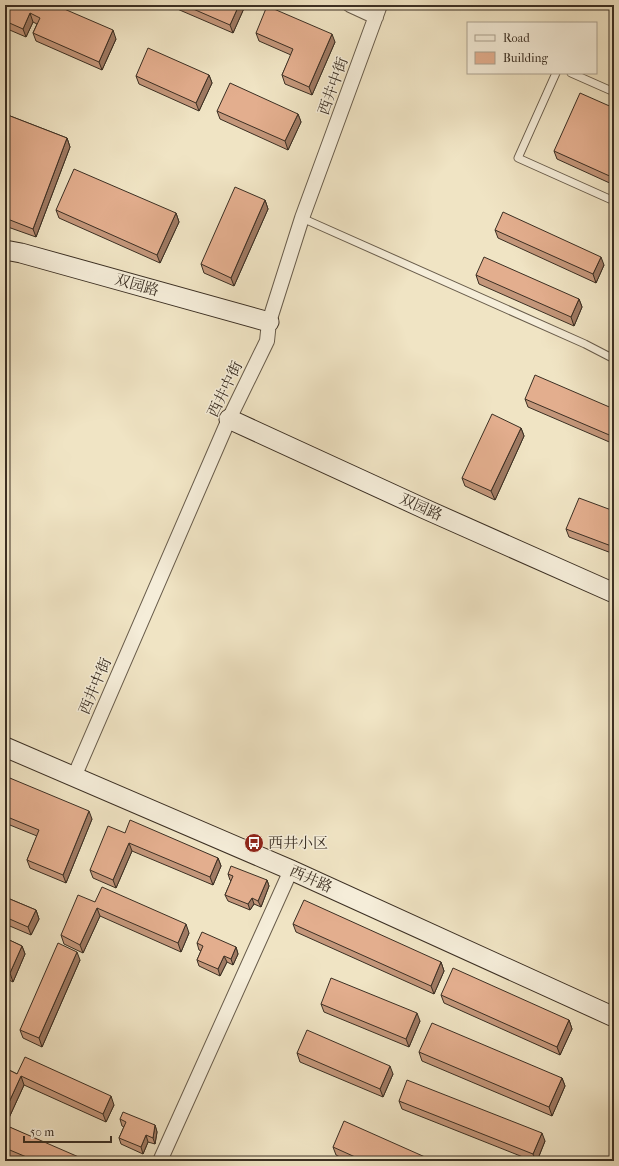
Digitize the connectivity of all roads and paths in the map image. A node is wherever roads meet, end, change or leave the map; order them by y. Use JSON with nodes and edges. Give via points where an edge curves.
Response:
{"nodes":[{"id":1,"x":350,"y":5,"type":"edge"},
{"id":2,"x":378,"y":11,"type":"edge"},
{"id":3,"x":556,"y":74,"type":"edge"},
{"id":4,"x":573,"y":74,"type":"edge"},
{"id":5,"x":614,"y":92,"type":"edge"},
{"id":6,"x":614,"y":201,"type":"edge"},
{"id":7,"x":302,"y":218,"type":"junction"},
{"id":8,"x":5,"y":250,"type":"edge"},
{"id":9,"x":269,"y":322,"type":"junction"},
{"id":10,"x":614,"y":359,"type":"edge"},
{"id":11,"x":229,"y":419,"type":"junction"},
{"id":12,"x":614,"y":593,"type":"edge"},
{"id":13,"x":5,"y":747,"type":"edge"},
{"id":14,"x":74,"y":777,"type":"junction"},
{"id":15,"x":291,"y":870,"type":"junction"},
{"id":16,"x":614,"y":1017,"type":"edge"},
{"id":17,"x":160,"y":1161,"type":"edge"}],
"edges":[{"from":1,"to":2,"type":"street"},
{"from":2,"to":7,"type":"street","name":"西井中街"},
{"from":3,"to":6,"type":"lane","via":[[518,158]]},
{"from":4,"to":5,"type":"lane"},
{"from":7,"to":9,"type":"street","name":"西井中街"},
{"from":7,"to":10,"type":"lane"},
{"from":8,"to":9,"type":"street","name":"双园路","via":[[21,252]]},
{"from":9,"to":11,"type":"street","name":"西井中街","via":[[267,341]]},
{"from":11,"to":12,"type":"street","name":"双园路"},
{"from":11,"to":14,"type":"street","name":"西井中街"},
{"from":13,"to":14,"type":"street","name":"西井路"},
{"from":14,"to":15,"type":"street","name":"西井路"},
{"from":15,"to":16,"type":"street","name":"西井路"},
{"from":15,"to":17,"type":"street"}]}
